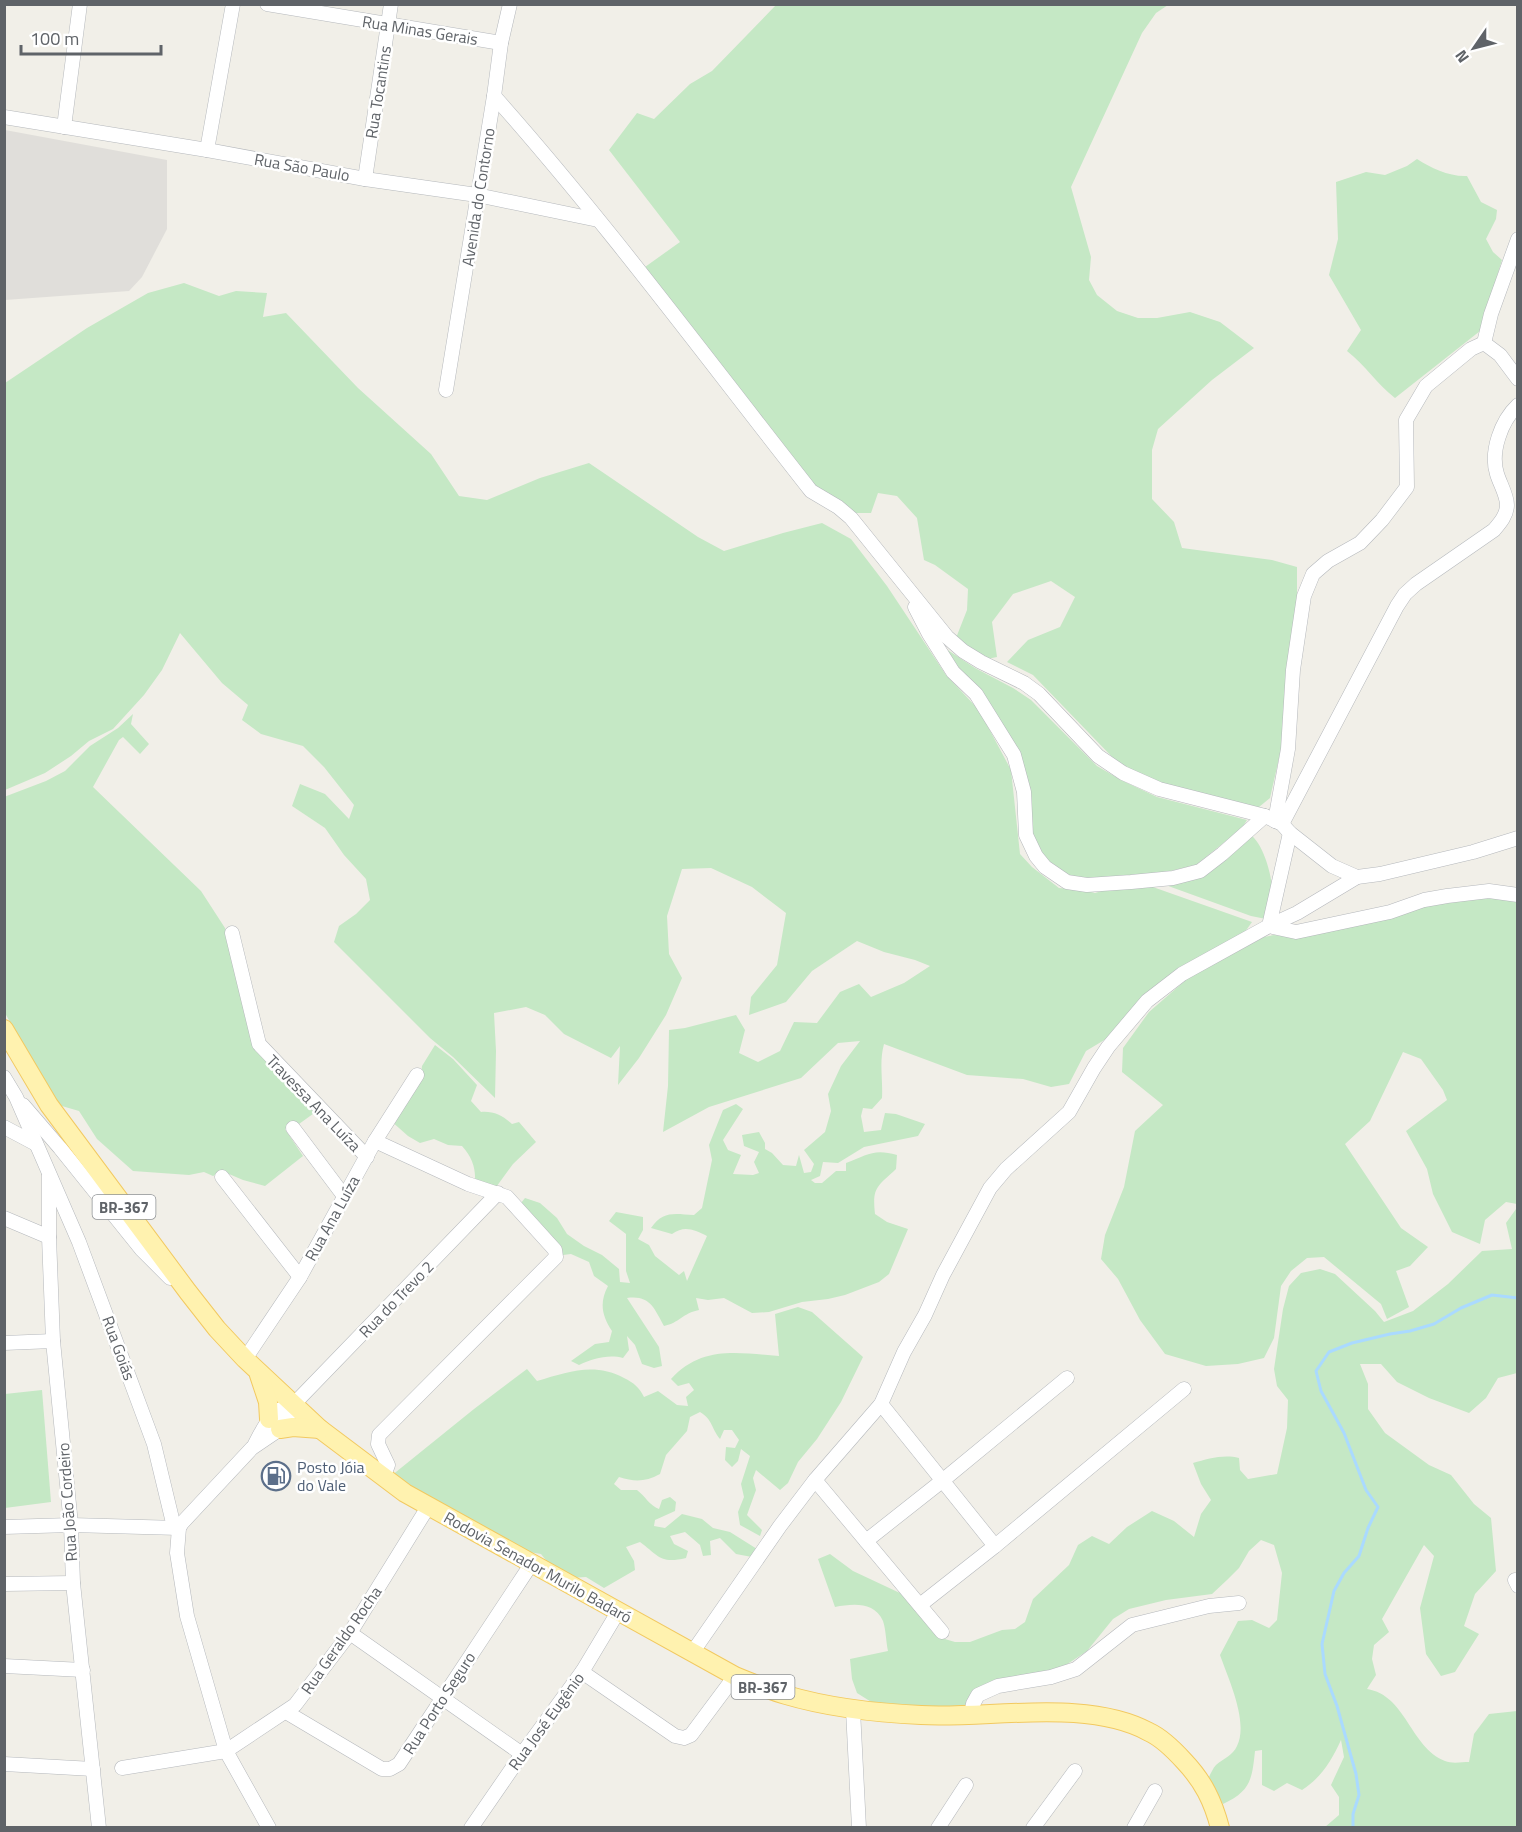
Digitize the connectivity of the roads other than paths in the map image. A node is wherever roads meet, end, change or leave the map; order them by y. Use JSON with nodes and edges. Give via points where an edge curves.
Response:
{"nodes":[{"id":1,"x":80,"y":4,"type":"edge"},
{"id":2,"x":233,"y":4,"type":"edge"},
{"id":3,"x":267,"y":4,"type":"edge"},
{"id":4,"x":391,"y":4,"type":"edge"},
{"id":5,"x":510,"y":4,"type":"edge"},
{"id":6,"x":388,"y":26,"type":"junction"},
{"id":7,"x":501,"y":43,"type":"junction"},
{"id":8,"x":495,"y":96,"type":"junction"},
{"id":9,"x":4,"y":117,"type":"edge"},
{"id":10,"x":64,"y":127,"type":"junction"},
{"id":11,"x":207,"y":150,"type":"junction"},
{"id":12,"x":365,"y":179,"type":"junction"},
{"id":13,"x":477,"y":195,"type":"junction"},
{"id":14,"x":598,"y":220,"type":"junction"},
{"id":15,"x":1518,"y":239,"type":"edge"},
{"id":16,"x":1484,"y":344,"type":"junction"},
{"id":17,"x":1518,"y":379,"type":"edge"},
{"id":18,"x":446,"y":390,"type":"dead end"},
{"id":19,"x":1518,"y":405,"type":"edge"},
{"id":20,"x":902,"y":582,"type":"junction"},
{"id":21,"x":1278,"y":823,"type":"junction"},
{"id":22,"x":1518,"y":838,"type":"edge"},
{"id":23,"x":1357,"y":877,"type":"junction"},
{"id":24,"x":1518,"y":895,"type":"edge"},
{"id":25,"x":1269,"y":926,"type":"junction"},
{"id":26,"x":232,"y":933,"type":"dead end"},
{"id":27,"x":4,"y":1029,"type":"edge"},
{"id":28,"x":417,"y":1075,"type":"dead end"},
{"id":29,"x":4,"y":1077,"type":"edge"},
{"id":30,"x":15,"y":1096,"type":"junction"},
{"id":31,"x":4,"y":1127,"type":"edge"},
{"id":32,"x":293,"y":1128,"type":"dead end"},
{"id":33,"x":375,"y":1140,"type":"junction"},
{"id":34,"x":36,"y":1144,"type":"junction"},
{"id":35,"x":367,"y":1157,"type":"junction"},
{"id":36,"x":49,"y":1175,"type":"junction"},
{"id":37,"x":222,"y":1177,"type":"dead end"},
{"id":38,"x":498,"y":1193,"type":"junction"},
{"id":39,"x":344,"y":1196,"type":"junction"},
{"id":40,"x":4,"y":1218,"type":"edge"},
{"id":41,"x":49,"y":1237,"type":"junction"},
{"id":42,"x":300,"y":1277,"type":"junction"},
{"id":43,"x":188,"y":1292,"type":"junction"},
{"id":44,"x":53,"y":1341,"type":"junction"},
{"id":45,"x":4,"y":1343,"type":"edge"},
{"id":46,"x":245,"y":1359,"type":"junction"},
{"id":47,"x":259,"y":1373,"type":"junction"},
{"id":48,"x":1066,"y":1378,"type":"dead end"},
{"id":49,"x":1184,"y":1389,"type":"dead end"},
{"id":50,"x":881,"y":1404,"type":"junction"},
{"id":51,"x":293,"y":1405,"type":"junction"},
{"id":52,"x":274,"y":1424,"type":"junction"},
{"id":53,"x":320,"y":1429,"type":"junction"},
{"id":54,"x":383,"y":1479,"type":"junction"},
{"id":55,"x":815,"y":1480,"type":"junction"},
{"id":56,"x":942,"y":1481,"type":"junction"},
{"id":57,"x":428,"y":1507,"type":"junction"},
{"id":58,"x":71,"y":1525,"type":"junction"},
{"id":59,"x":178,"y":1526,"type":"junction"},
{"id":60,"x":4,"y":1527,"type":"edge"},
{"id":61,"x":866,"y":1541,"type":"junction"},
{"id":62,"x":994,"y":1546,"type":"junction"},
{"id":63,"x":532,"y":1563,"type":"junction"},
{"id":64,"x":73,"y":1583,"type":"junction"},
{"id":65,"x":4,"y":1584,"type":"edge"},
{"id":66,"x":1239,"y":1603,"type":"dead end"},
{"id":67,"x":920,"y":1605,"type":"junction"},
{"id":68,"x":618,"y":1612,"type":"junction"},
{"id":69,"x":942,"y":1632,"type":"dead end"},
{"id":70,"x":350,"y":1633,"type":"junction"},
{"id":71,"x":692,"y":1653,"type":"junction"},
{"id":72,"x":4,"y":1666,"type":"edge"},
{"id":73,"x":83,"y":1670,"type":"junction"},
{"id":74,"x":582,"y":1672,"type":"junction"},
{"id":75,"x":735,"y":1676,"type":"junction"},
{"id":76,"x":443,"y":1698,"type":"junction"},
{"id":77,"x":853,"y":1710,"type":"junction"},
{"id":78,"x":286,"y":1712,"type":"junction"},
{"id":79,"x":971,"y":1714,"type":"junction"},
{"id":80,"x":226,"y":1751,"type":"junction"},
{"id":81,"x":522,"y":1754,"type":"junction"},
{"id":82,"x":4,"y":1764,"type":"edge"},
{"id":83,"x":122,"y":1768,"type":"dead end"},
{"id":84,"x":93,"y":1769,"type":"junction"},
{"id":85,"x":1075,"y":1771,"type":"dead end"},
{"id":86,"x":966,"y":1785,"type":"dead end"},
{"id":87,"x":1155,"y":1791,"type":"dead end"},
{"id":88,"x":99,"y":1827,"type":"edge"},
{"id":89,"x":268,"y":1827,"type":"edge"},
{"id":90,"x":471,"y":1827,"type":"edge"},
{"id":91,"x":859,"y":1827,"type":"edge"},
{"id":92,"x":938,"y":1827,"type":"edge"},
{"id":93,"x":1033,"y":1827,"type":"edge"},
{"id":94,"x":1134,"y":1827,"type":"edge"},
{"id":95,"x":1220,"y":1827,"type":"edge"}],
"edges":[{"from":1,"to":10,"type":"street"},
{"from":2,"to":11,"type":"street"},
{"from":3,"to":6,"type":"street","name":"Rua Minas Gerais"},
{"from":4,"to":6,"type":"street","name":"Rua Tocantins"},
{"from":5,"to":7,"type":"street","name":"Avenida do Contorno"},
{"from":6,"to":7,"type":"street","name":"Rua Minas Gerais"},
{"from":6,"to":12,"type":"street","name":"Rua Tocantins"},
{"from":7,"to":8,"type":"street","name":"Avenida do Contorno"},
{"from":8,"to":13,"type":"street","name":"Avenida do Contorno"},
{"from":8,"to":14,"type":"street"},
{"from":9,"to":10,"type":"street","name":"Rua São Paulo"},
{"from":10,"to":11,"type":"street","name":"Rua São Paulo"},
{"from":11,"to":12,"type":"street","name":"Rua São Paulo"},
{"from":12,"to":13,"type":"street","name":"Rua São Paulo"},
{"from":13,"to":14,"type":"street","name":"Rua São Paulo"},
{"from":13,"to":18,"type":"street","name":"Avenida do Contorno"},
{"from":14,"to":20,"type":"street","via":[[811,491],[845,512]]},
{"from":15,"to":16,"type":"street"},
{"from":16,"to":17,"type":"street","via":[[1500,355]]},
{"from":16,"to":21,"type":"street","via":[[1471,349],[1426,386],[1406,420],[1407,488],[1360,543],[1313,574],[1304,596],[1293,670]]},
{"from":19,"to":21,"type":"street","via":[[1508,416],[1494,458],[1506,497],[1502,521],[1405,594]]},
{"from":20,"to":21,"type":"street","via":[[963,651],[1039,694],[1098,756],[1123,773],[1159,789]]},
{"from":20,"to":21,"type":"street","via":[[953,672],[976,694],[1014,754],[1024,792],[1026,835],[1045,867],[1067,882],[1088,885],[1173,878],[1200,871]]},
{"from":21,"to":23,"type":"street","via":[[1332,866]]},
{"from":21,"to":25,"type":"street"},
{"from":22,"to":23,"type":"street","via":[[1416,866]]},
{"from":23,"to":25,"type":"street"},
{"from":24,"to":25,"type":"street","via":[[1488,891],[1447,896],[1296,932]]},
{"from":25,"to":50,"type":"street","via":[[1182,974],[1147,1001],[1108,1047],[1069,1112],[990,1188]]},
{"from":26,"to":35,"type":"street","name":"Travessa Ana Luíza","via":[[256,1038],[262,1049]]},
{"from":27,"to":43,"type":"main road","name":"Rodovia Senador Murilo Badaró","number":"BR-367","via":[[49,1105]]},
{"from":28,"to":33,"type":"street","name":"Rua Ana Luíza"},
{"from":29,"to":30,"type":"street"},
{"from":30,"to":34,"type":"street","name":"Rua Goiás"},
{"from":30,"to":43,"type":"street","via":[[142,1250]]},
{"from":31,"to":34,"type":"street"},
{"from":32,"to":39,"type":"street"},
{"from":33,"to":35,"type":"street","name":"Rua Ana Luíza"},
{"from":33,"to":38,"type":"street","via":[[468,1184]]},
{"from":34,"to":36,"type":"street","name":"Rua Goiás"},
{"from":35,"to":39,"type":"street","name":"Rua Ana Luíza"},
{"from":36,"to":41,"type":"street","name":"Rua João Cordeiro"},
{"from":36,"to":59,"type":"street","name":"Rua Goiás","via":[[79,1242],[154,1444]]},
{"from":37,"to":42,"type":"street"},
{"from":38,"to":51,"type":"street","name":"Rua do Trevo 2"},
{"from":38,"to":54,"type":"street","via":[[515,1203],[555,1250],[556,1257],[379,1435],[378,1444],[388,1465]]},
{"from":39,"to":42,"type":"street","name":"Rua Ana Luíza"},
{"from":40,"to":41,"type":"street"},
{"from":41,"to":44,"type":"street","name":"Rua João Cordeiro"},
{"from":42,"to":46,"type":"street","name":"Rua Ana Luíza"},
{"from":43,"to":46,"type":"main road","name":"Rodovia Senador Murilo Badaró","number":"BR-367"},
{"from":44,"to":45,"type":"street"},
{"from":44,"to":58,"type":"street","name":"Rua João Cordeiro"},
{"from":46,"to":47,"type":"main road","name":"Rodovia Senador Murilo Badaró","number":"BR-367"},
{"from":47,"to":51,"type":"main road","name":"Rodovia Senador Murilo Badaró","number":"BR-367"},
{"from":47,"to":52,"type":"main road"},
{"from":48,"to":56,"type":"street"},
{"from":49,"to":62,"type":"street"},
{"from":50,"to":55,"type":"street"},
{"from":50,"to":56,"type":"street"},
{"from":51,"to":52,"type":"street","name":"Rua do Trevo 2","via":[[279,1409]]},
{"from":51,"to":53,"type":"main road","name":"Rodovia Senador Murilo Badaró","number":"BR-367"},
{"from":52,"to":53,"type":"main road"},
{"from":52,"to":59,"type":"street"},
{"from":53,"to":54,"type":"main road","name":"Rodovia Senador Murilo Badaró","number":"BR-367"},
{"from":54,"to":57,"type":"main road","name":"Rodovia Senador Murilo Badaró","number":"BR-367"},
{"from":55,"to":61,"type":"street"},
{"from":55,"to":71,"type":"street"},
{"from":56,"to":61,"type":"street"},
{"from":56,"to":62,"type":"street"},
{"from":57,"to":63,"type":"main road","name":"Rodovia Senador Murilo Badaró","number":"BR-367"},
{"from":57,"to":70,"type":"street","name":"Rua Geraldo Rocha"},
{"from":58,"to":59,"type":"street"},
{"from":58,"to":60,"type":"street"},
{"from":58,"to":64,"type":"street","name":"Rua João Cordeiro"},
{"from":59,"to":80,"type":"street","name":"Rua Goiás","via":[[177,1553],[187,1616]]},
{"from":61,"to":67,"type":"street"},
{"from":62,"to":67,"type":"street"},
{"from":63,"to":68,"type":"main road","name":"Rodovia Senador Murilo Badaró","number":"BR-367"},
{"from":63,"to":76,"type":"street","name":"Rua Porto Seguro"},
{"from":64,"to":65,"type":"street"},
{"from":64,"to":73,"type":"street","name":"Rua João Cordeiro"},
{"from":66,"to":79,"type":"street","via":[[1209,1606],[1132,1625],[1076,1669],[998,1686],[978,1695]]},
{"from":67,"to":69,"type":"street"},
{"from":68,"to":71,"type":"main road","name":"Rodovia Senador Murilo Badaró","number":"BR-367"},
{"from":68,"to":74,"type":"street","name":"Rua José Eugênio"},
{"from":70,"to":76,"type":"street"},
{"from":70,"to":78,"type":"street","name":"Rua Geraldo Rocha"},
{"from":71,"to":75,"type":"main road","name":"Rodovia Senador Murilo Badaró","number":"BR-367"},
{"from":72,"to":73,"type":"street"},
{"from":73,"to":84,"type":"street","name":"Rua João Cordeiro"},
{"from":74,"to":75,"type":"street","via":[[675,1736],[684,1738],[691,1735]]},
{"from":74,"to":81,"type":"street","name":"Rua José Eugênio"},
{"from":75,"to":77,"type":"main road","name":"Rodovia Senador Murilo Badaró","number":"BR-367","via":[[786,1695]]},
{"from":76,"to":78,"type":"street","name":"Rua Porto Seguro","via":[[399,1764],[390,1769],[382,1769]]},
{"from":76,"to":81,"type":"street"},
{"from":77,"to":79,"type":"main road","name":"Rodovia Senador Murilo Badaró","number":"BR-367","via":[[923,1716]]},
{"from":77,"to":91,"type":"street"},
{"from":78,"to":80,"type":"street","name":"Rua Geraldo Rocha"},
{"from":79,"to":95,"type":"main road","name":"Rodovia Senador Murilo Badaró","number":"BR-367","via":[[1065,1713],[1118,1720],[1150,1732],[1196,1773],[1209,1793]]},
{"from":80,"to":83,"type":"street","name":"Rua Geraldo Rocha"},
{"from":80,"to":89,"type":"street","name":"Rua Goiás"},
{"from":81,"to":90,"type":"street","name":"Rua José Eugênio"},
{"from":82,"to":84,"type":"street"},
{"from":84,"to":88,"type":"street","name":"Rua João Cordeiro"},
{"from":85,"to":93,"type":"street"},
{"from":86,"to":92,"type":"street"},
{"from":87,"to":94,"type":"street"}]}
